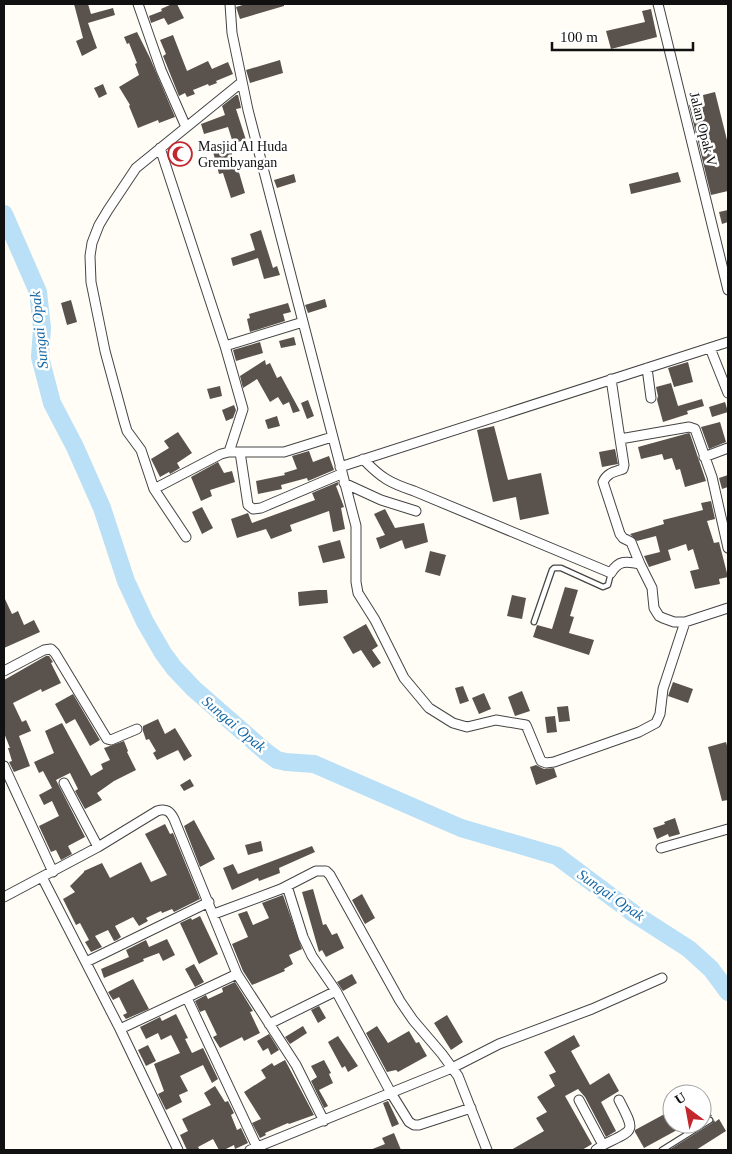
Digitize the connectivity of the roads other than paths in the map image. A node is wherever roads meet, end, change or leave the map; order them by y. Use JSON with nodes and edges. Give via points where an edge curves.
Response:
{"nodes":[{"id":1,"x":138,"y":4,"type":"edge"},
{"id":2,"x":230,"y":4,"type":"edge"},
{"id":3,"x":658,"y":4,"type":"edge"},
{"id":4,"x":242,"y":82,"type":"junction"},
{"id":5,"x":186,"y":126,"type":"junction"},
{"id":6,"x":160,"y":148,"type":"junction"},
{"id":7,"x":728,"y":290,"type":"edge"},
{"id":8,"x":302,"y":322,"type":"junction"},
{"id":9,"x":728,"y":342,"type":"edge"},
{"id":10,"x":225,"y":346,"type":"junction"},
{"id":11,"x":710,"y":348,"type":"junction"},
{"id":12,"x":647,"y":368,"type":"junction"},
{"id":13,"x":611,"y":380,"type":"junction"},
{"id":14,"x":728,"y":393,"type":"edge"},
{"id":15,"x":651,"y":398,"type":"dead end"},
{"id":16,"x":332,"y":437,"type":"junction"},
{"id":17,"x":620,"y":440,"type":"junction"},
{"id":18,"x":728,"y":448,"type":"edge"},
{"id":19,"x":229,"y":452,"type":"junction"},
{"id":20,"x":240,"y":452,"type":"junction"},
{"id":21,"x":704,"y":457,"type":"junction"},
{"id":22,"x":363,"y":459,"type":"junction"},
{"id":23,"x":342,"y":475,"type":"junction"},
{"id":24,"x":157,"y":488,"type":"junction"},
{"id":25,"x":416,"y":511,"type":"dead end"},
{"id":26,"x":186,"y":537,"type":"dead end"},
{"id":27,"x":728,"y":548,"type":"edge"},
{"id":28,"x":640,"y":564,"type":"junction"},
{"id":29,"x":611,"y":573,"type":"junction"},
{"id":30,"x":728,"y":608,"type":"edge"},
{"id":31,"x":534,"y":622,"type":"dead end"},
{"id":32,"x":686,"y":622,"type":"junction"},
{"id":33,"x":4,"y":671,"type":"edge"},
{"id":34,"x":137,"y":729,"type":"dead end"},
{"id":35,"x":4,"y":766,"type":"edge"},
{"id":36,"x":64,"y":783,"type":"dead end"},
{"id":37,"x":728,"y":829,"type":"edge"},
{"id":38,"x":98,"y":847,"type":"junction"},
{"id":39,"x":661,"y":848,"type":"dead end"},
{"id":40,"x":53,"y":872,"type":"junction"},
{"id":41,"x":42,"y":877,"type":"junction"},
{"id":42,"x":287,"y":886,"type":"junction"},
{"id":43,"x":4,"y":897,"type":"edge"},
{"id":44,"x":209,"y":902,"type":"junction"},
{"id":45,"x":214,"y":914,"type":"junction"},
{"id":46,"x":86,"y":962,"type":"junction"},
{"id":47,"x":237,"y":974,"type":"junction"},
{"id":48,"x":662,"y":978,"type":"dead end"},
{"id":49,"x":336,"y":991,"type":"junction"},
{"id":50,"x":187,"y":998,"type":"junction"},
{"id":51,"x":269,"y":1024,"type":"junction"},
{"id":52,"x":120,"y":1029,"type":"junction"},
{"id":53,"x":452,"y":1068,"type":"junction"},
{"id":54,"x":391,"y":1092,"type":"junction"},
{"id":55,"x":579,"y":1100,"type":"dead end"},
{"id":56,"x":619,"y":1100,"type":"dead end"},
{"id":57,"x":471,"y":1108,"type":"junction"},
{"id":58,"x":324,"y":1121,"type":"junction"},
{"id":59,"x":688,"y":1134,"type":"edge"},
{"id":60,"x":599,"y":1148,"type":"edge"},
{"id":61,"x":253,"y":1149,"type":"edge"},
{"id":62,"x":178,"y":1150,"type":"edge"},
{"id":63,"x":487,"y":1150,"type":"edge"},
{"id":64,"x":662,"y":1150,"type":"edge"}],
"edges":[{"from":1,"to":5,"type":"street","via":[[161,70]]},
{"from":2,"to":4,"type":"street"},
{"from":3,"to":7,"type":"street","name":"Jalan Opak V"},
{"from":4,"to":5,"type":"street"},
{"from":4,"to":8,"type":"street"},
{"from":5,"to":6,"type":"street"},
{"from":6,"to":10,"type":"street"},
{"from":6,"to":24,"type":"street","via":[[136,168],[108,210],[92,243],[90,256],[91,282],[104,351],[124,421]]},
{"from":8,"to":10,"type":"street"},
{"from":8,"to":16,"type":"street"},
{"from":9,"to":11,"type":"street"},
{"from":10,"to":19,"type":"street","via":[[243,409]]},
{"from":11,"to":12,"type":"street"},
{"from":11,"to":14,"type":"street"},
{"from":12,"to":13,"type":"street"},
{"from":12,"to":15,"type":"street"},
{"from":13,"to":17,"type":"street"},
{"from":13,"to":22,"type":"street"},
{"from":16,"to":20,"type":"street","via":[[284,452]]},
{"from":16,"to":23,"type":"street"},
{"from":17,"to":21,"type":"street","via":[[692,427]]},
{"from":17,"to":28,"type":"street","via":[[623,469],[611,472],[603,482],[620,534],[631,542]]},
{"from":18,"to":21,"type":"street"},
{"from":19,"to":20,"type":"street"},
{"from":19,"to":24,"type":"street","via":[[211,458]]},
{"from":20,"to":23,"type":"street","via":[[248,505],[253,509]]},
{"from":21,"to":27,"type":"street","via":[[712,477]]},
{"from":22,"to":23,"type":"street"},
{"from":22,"to":29,"type":"street","via":[[389,482]]},
{"from":23,"to":25,"type":"street","via":[[381,500]]},
{"from":23,"to":32,"type":"street","via":[[356,526],[358,593],[404,678],[429,708],[453,723],[467,727],[496,720],[526,725],[538,757],[546,763],[639,732],[656,723],[663,689]]},
{"from":24,"to":26,"type":"street"},
{"from":28,"to":29,"type":"street","via":[[619,563]]},
{"from":28,"to":32,"type":"street","via":[[652,588],[659,616],[674,622]]},
{"from":29,"to":31,"type":"lane","via":[[608,585],[603,587],[554,568]]},
{"from":30,"to":32,"type":"street"},
{"from":33,"to":34,"type":"street","via":[[51,649],[107,739]]},
{"from":35,"to":40,"type":"street"},
{"from":36,"to":38,"type":"street"},
{"from":37,"to":39,"type":"street"},
{"from":38,"to":40,"type":"street"},
{"from":38,"to":44,"type":"street","via":[[157,811],[168,810]]},
{"from":40,"to":41,"type":"street"},
{"from":41,"to":43,"type":"street"},
{"from":41,"to":46,"type":"street"},
{"from":42,"to":45,"type":"street"},
{"from":42,"to":49,"type":"street","via":[[309,950]]},
{"from":42,"to":53,"type":"street","via":[[316,871],[326,871],[330,875],[406,1011]]},
{"from":44,"to":45,"type":"street"},
{"from":44,"to":46,"type":"street"},
{"from":45,"to":47,"type":"street"},
{"from":46,"to":52,"type":"street"},
{"from":47,"to":50,"type":"street"},
{"from":47,"to":51,"type":"street"},
{"from":48,"to":53,"type":"street","via":[[499,1044]]},
{"from":49,"to":51,"type":"street"},
{"from":49,"to":54,"type":"street"},
{"from":50,"to":52,"type":"street"},
{"from":50,"to":61,"type":"street"},
{"from":51,"to":58,"type":"street","via":[[296,1066]]},
{"from":52,"to":62,"type":"street"},
{"from":53,"to":54,"type":"street"},
{"from":53,"to":57,"type":"street"},
{"from":54,"to":57,"type":"street","via":[[406,1119],[414,1125]]},
{"from":54,"to":58,"type":"street"},
{"from":55,"to":60,"type":"street"},
{"from":56,"to":60,"type":"street","via":[[631,1122],[630,1128]]},
{"from":57,"to":63,"type":"street"},
{"from":58,"to":61,"type":"street"},
{"from":59,"to":64,"type":"lane"}]}
